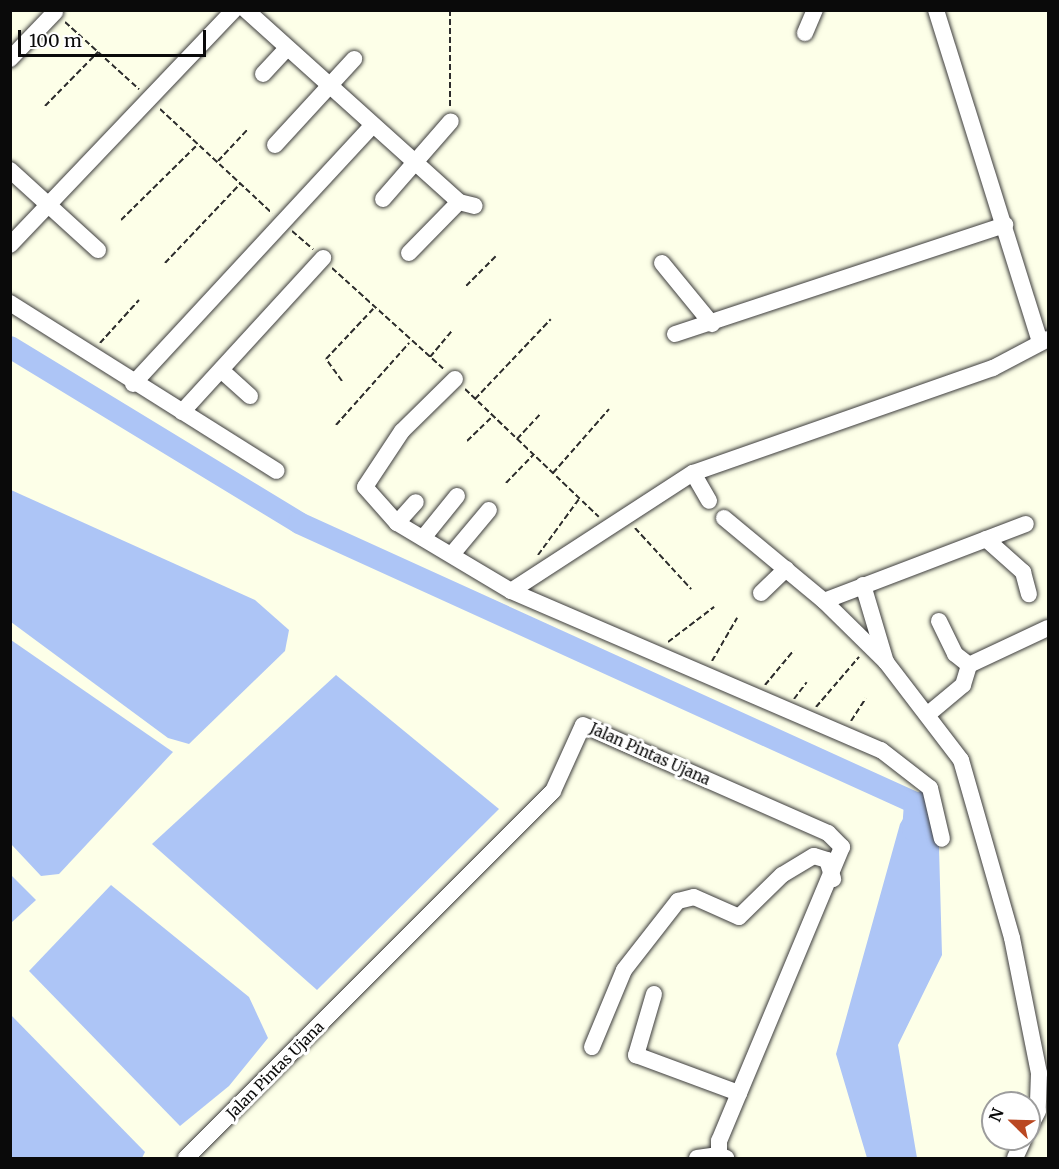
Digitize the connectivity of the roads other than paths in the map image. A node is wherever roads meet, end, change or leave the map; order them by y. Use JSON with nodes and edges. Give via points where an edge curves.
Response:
{"nodes":[{"id":1,"x":234,"y":10,"type":"edge"},
{"id":2,"x":246,"y":10,"type":"edge"},
{"id":3,"x":815,"y":10,"type":"edge"},
{"id":4,"x":936,"y":10,"type":"edge"},
{"id":5,"x":55,"y":12,"type":"road end"},
{"id":6,"x":805,"y":33,"type":"dead end"},
{"id":7,"x":287,"y":48,"type":"junction"},
{"id":8,"x":10,"y":59,"type":"edge"},
{"id":9,"x":354,"y":59,"type":"dead end"},
{"id":10,"x":263,"y":74,"type":"dead end"},
{"id":11,"x":330,"y":85,"type":"junction"},
{"id":12,"x":451,"y":121,"type":"road end"},
{"id":13,"x":373,"y":125,"type":"junction"},
{"id":14,"x":275,"y":145,"type":"dead end"},
{"id":15,"x":416,"y":162,"type":"junction"},
{"id":16,"x":10,"y":170,"type":"edge"},
{"id":17,"x":383,"y":199,"type":"dead end"},
{"id":18,"x":48,"y":206,"type":"junction"},
{"id":19,"x":1005,"y":225,"type":"junction"},
{"id":20,"x":10,"y":245,"type":"edge"},
{"id":21,"x":98,"y":250,"type":"dead end"},
{"id":22,"x":409,"y":254,"type":"dead end"},
{"id":23,"x":323,"y":258,"type":"road end"},
{"id":24,"x":662,"y":263,"type":"dead end"},
{"id":25,"x":10,"y":303,"type":"edge"},
{"id":26,"x":712,"y":324,"type":"junction"},
{"id":27,"x":675,"y":334,"type":"dead end"},
{"id":28,"x":1044,"y":340,"type":"edge"},
{"id":29,"x":221,"y":370,"type":"junction"},
{"id":30,"x":455,"y":379,"type":"road end"},
{"id":31,"x":133,"y":384,"type":"junction"},
{"id":32,"x":250,"y":396,"type":"dead end"},
{"id":33,"x":182,"y":412,"type":"junction"},
{"id":34,"x":277,"y":471,"type":"dead end"},
{"id":35,"x":693,"y":473,"type":"junction"},
{"id":36,"x":457,"y":496,"type":"dead end"},
{"id":37,"x":709,"y":501,"type":"dead end"},
{"id":38,"x":416,"y":502,"type":"dead end"},
{"id":39,"x":489,"y":510,"type":"dead end"},
{"id":40,"x":724,"y":518,"type":"dead end"},
{"id":41,"x":397,"y":523,"type":"junction"},
{"id":42,"x":1026,"y":524,"type":"dead end"},
{"id":43,"x":423,"y":538,"type":"junction"},
{"id":44,"x":986,"y":539,"type":"junction"},
{"id":45,"x":453,"y":553,"type":"junction"},
{"id":46,"x":786,"y":569,"type":"junction"},
{"id":47,"x":863,"y":585,"type":"junction"},
{"id":48,"x":512,"y":591,"type":"junction"},
{"id":49,"x":761,"y":593,"type":"dead end"},
{"id":50,"x":1029,"y":594,"type":"dead end"},
{"id":51,"x":824,"y":600,"type":"junction"},
{"id":52,"x":939,"y":621,"type":"dead end"},
{"id":53,"x":1048,"y":628,"type":"edge"},
{"id":54,"x":886,"y":662,"type":"junction"},
{"id":55,"x":969,"y":665,"type":"junction"},
{"id":56,"x":927,"y":715,"type":"junction"},
{"id":57,"x":942,"y":839,"type":"dead end"},
{"id":58,"x":833,"y":879,"type":"junction"},
{"id":59,"x":654,"y":994,"type":"dead end"},
{"id":60,"x":592,"y":1047,"type":"dead end"},
{"id":61,"x":1041,"y":1092,"type":"edge"},
{"id":62,"x":739,"y":1093,"type":"junction"},
{"id":63,"x":721,"y":1157,"type":"edge"},
{"id":64,"x":186,"y":1158,"type":"edge"},
{"id":65,"x":697,"y":1158,"type":"edge"}],
"edges":[{"from":1,"to":18,"type":"street"},
{"from":2,"to":7,"type":"street"},
{"from":3,"to":6,"type":"street"},
{"from":4,"to":19,"type":"street"},
{"from":5,"to":8,"type":"street"},
{"from":7,"to":10,"type":"street"},
{"from":7,"to":11,"type":"street"},
{"from":9,"to":11,"type":"street"},
{"from":11,"to":13,"type":"street"},
{"from":11,"to":14,"type":"street"},
{"from":12,"to":15,"type":"street"},
{"from":13,"to":15,"type":"street"},
{"from":13,"to":31,"type":"street"},
{"from":15,"to":17,"type":"street"},
{"from":15,"to":22,"type":"street","via":[[467,204]]},
{"from":16,"to":18,"type":"street"},
{"from":18,"to":20,"type":"street"},
{"from":18,"to":21,"type":"street"},
{"from":19,"to":26,"type":"street"},
{"from":19,"to":28,"type":"street"},
{"from":23,"to":29,"type":"street"},
{"from":24,"to":26,"type":"street"},
{"from":25,"to":31,"type":"street"},
{"from":26,"to":27,"type":"street"},
{"from":28,"to":35,"type":"street","via":[[993,369]]},
{"from":29,"to":32,"type":"street"},
{"from":29,"to":33,"type":"street"},
{"from":30,"to":41,"type":"street","via":[[402,431],[367,481],[367,492]]},
{"from":31,"to":33,"type":"street"},
{"from":33,"to":34,"type":"street"},
{"from":35,"to":37,"type":"street"},
{"from":35,"to":48,"type":"street","via":[[623,514]]},
{"from":36,"to":43,"type":"street"},
{"from":38,"to":41,"type":"street"},
{"from":39,"to":45,"type":"street"},
{"from":40,"to":46,"type":"street"},
{"from":41,"to":43,"type":"street"},
{"from":42,"to":44,"type":"street"},
{"from":43,"to":45,"type":"street"},
{"from":44,"to":47,"type":"street"},
{"from":44,"to":50,"type":"street","via":[[1023,572]]},
{"from":45,"to":48,"type":"street"},
{"from":46,"to":49,"type":"street"},
{"from":46,"to":51,"type":"street"},
{"from":47,"to":51,"type":"street"},
{"from":47,"to":54,"type":"street"},
{"from":48,"to":57,"type":"street","via":[[881,750],[930,789]]},
{"from":51,"to":54,"type":"street"},
{"from":52,"to":55,"type":"street","via":[[955,654]]},
{"from":53,"to":55,"type":"street"},
{"from":54,"to":56,"type":"street"},
{"from":55,"to":56,"type":"street","via":[[963,685]]},
{"from":56,"to":61,"type":"street","via":[[961,760],[1012,938]]},
{"from":58,"to":60,"type":"street","via":[[827,860],[814,856],[782,875],[739,917],[694,897],[678,901],[624,970]]},
{"from":58,"to":62,"type":"street","name":"Jalan Pintas Ujana"},
{"from":58,"to":64,"type":"street","name":"Jalan Pintas Ujana","via":[[843,854],[840,840],[584,724],[554,791]]},
{"from":59,"to":62,"type":"street","via":[[636,1055]]},
{"from":62,"to":63,"type":"street","name":"Jalan Pintas Ujana","via":[[719,1141]]},
{"from":63,"to":65,"type":"street"}]}
